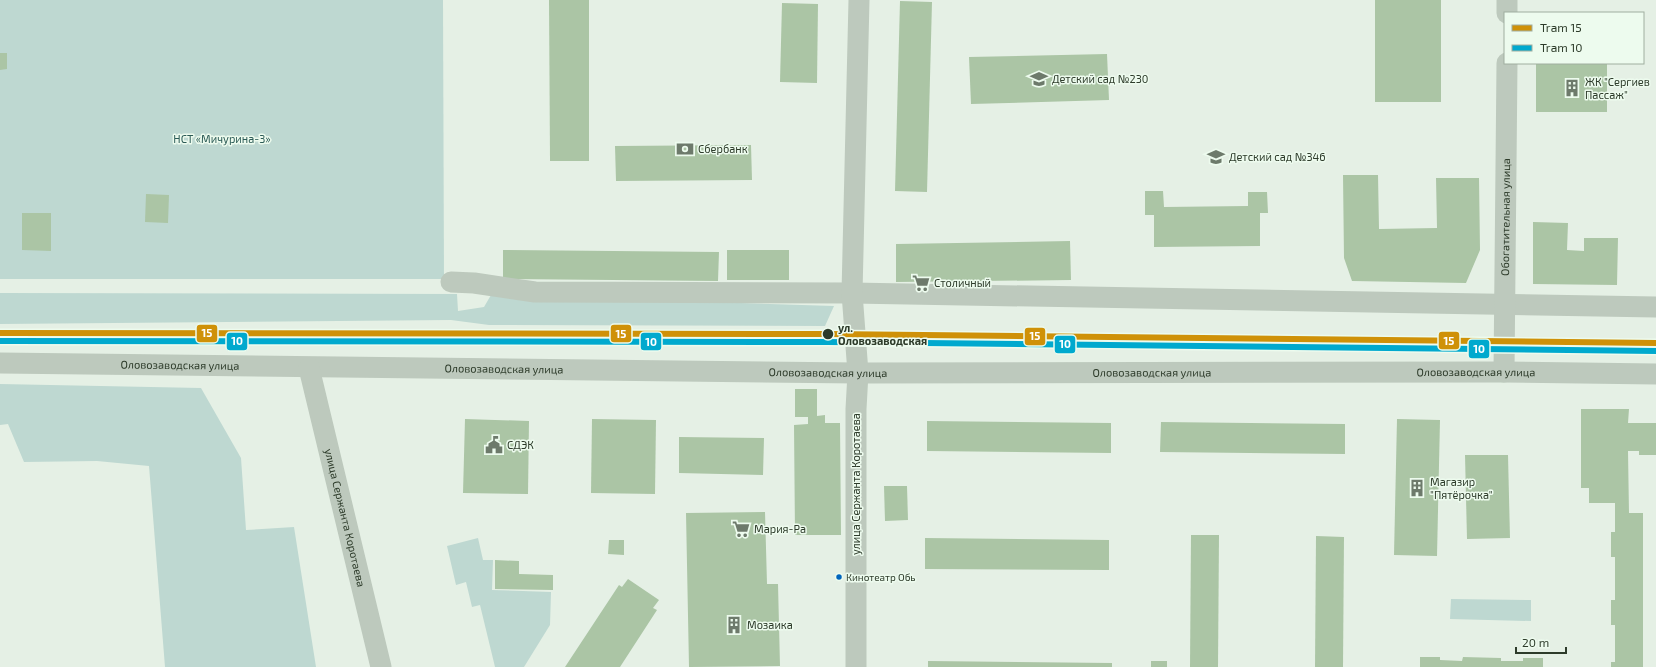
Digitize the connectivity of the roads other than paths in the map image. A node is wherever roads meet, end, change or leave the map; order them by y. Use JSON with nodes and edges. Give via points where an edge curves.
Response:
{"nodes":[{"id":1,"x":860,"y":0,"type":"edge"},
{"id":2,"x":1507,"y":0,"type":"edge"},
{"id":3,"x":1507,"y":12,"type":"edge"},
{"id":4,"x":1507,"y":64,"type":"edge"},
{"id":5,"x":451,"y":282,"type":"dead end"},
{"id":6,"x":852,"y":293,"type":"junction"},
{"id":7,"x":1505,"y":305,"type":"junction"},
{"id":8,"x":1656,"y":307,"type":"edge"},
{"id":9,"x":0,"y":363,"type":"edge"},
{"id":10,"x":309,"y":368,"type":"junction"},
{"id":11,"x":1504,"y":372,"type":"junction"},
{"id":12,"x":858,"y":373,"type":"junction"},
{"id":13,"x":1656,"y":374,"type":"edge"},
{"id":14,"x":381,"y":667,"type":"edge"},
{"id":15,"x":856,"y":667,"type":"edge"}],
"edges":[{"from":1,"to":6,"type":"street","name":"улица Сержанта Коротаева"},
{"from":2,"to":3,"type":"street"},
{"from":4,"to":7,"type":"street","name":"Обогатительная улица"},
{"from":5,"to":6,"type":"street","via":[[535,292]]},
{"from":6,"to":7,"type":"street"},
{"from":6,"to":12,"type":"street","name":"улица Сержанта Коротаева"},
{"from":7,"to":8,"type":"street"},
{"from":7,"to":11,"type":"street","name":"Обогатительная улица"},
{"from":9,"to":10,"type":"street","name":"Оловозаводская улица"},
{"from":10,"to":12,"type":"street","name":"Оловозаводская улица"},
{"from":10,"to":14,"type":"street","name":"улица Сержанта Коротаева"},
{"from":11,"to":12,"type":"street","name":"Оловозаводская улица"},
{"from":11,"to":13,"type":"street","name":"Оловозаводская улица"},
{"from":12,"to":15,"type":"street","name":"улица Сержанта Коротаева"}]}
